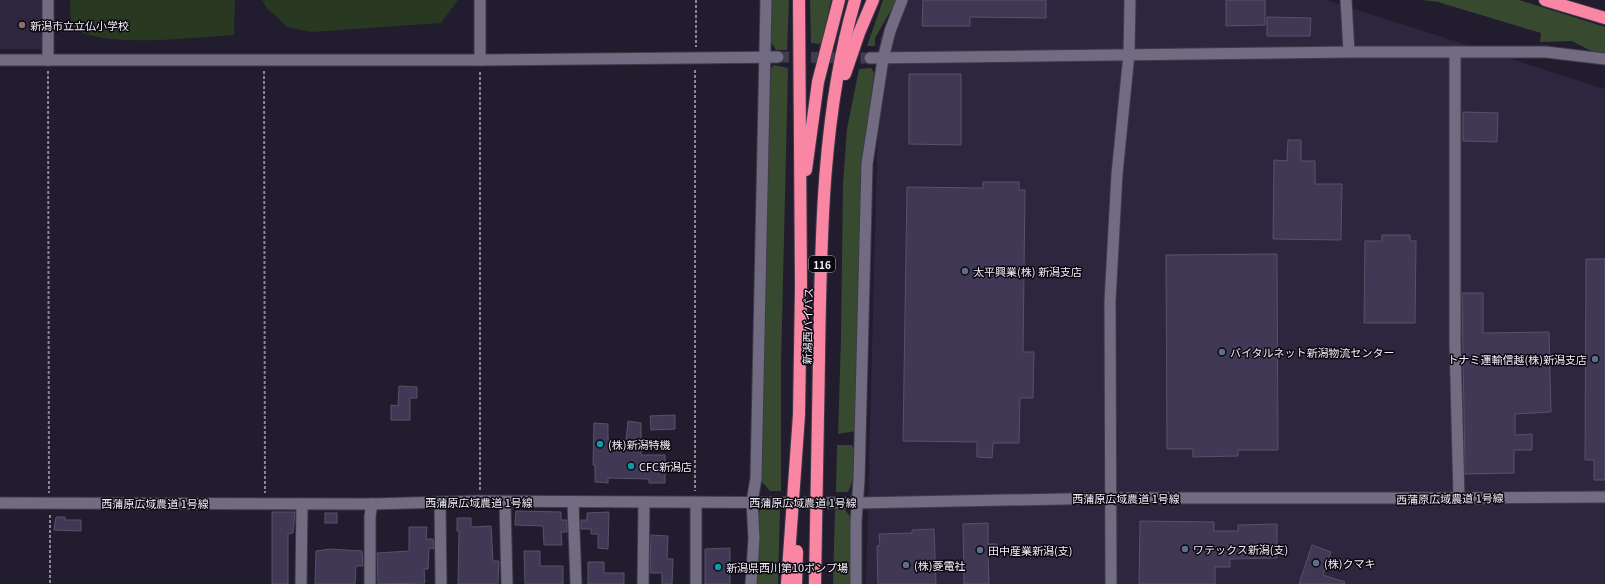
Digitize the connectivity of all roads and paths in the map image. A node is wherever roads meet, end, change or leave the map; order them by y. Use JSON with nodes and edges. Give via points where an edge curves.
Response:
{"nodes":[{"id":1,"x":48,"y":0,"type":"edge"},
{"id":2,"x":480,"y":0,"type":"edge"},
{"id":3,"x":696,"y":0,"type":"edge"},
{"id":4,"x":766,"y":0,"type":"edge"},
{"id":5,"x":799,"y":0,"type":"edge"},
{"id":6,"x":839,"y":0,"type":"edge"},
{"id":7,"x":855,"y":0,"type":"edge"},
{"id":8,"x":873,"y":0,"type":"edge"},
{"id":9,"x":902,"y":0,"type":"edge"},
{"id":10,"x":1130,"y":0,"type":"edge"},
{"id":11,"x":1346,"y":0,"type":"edge"},
{"id":12,"x":1545,"y":0,"type":"edge"},
{"id":13,"x":1605,"y":18,"type":"edge"},
{"id":14,"x":1349,"y":52,"type":"junction"},
{"id":15,"x":1455,"y":52,"type":"junction"},
{"id":16,"x":1130,"y":54,"type":"junction"},
{"id":17,"x":764,"y":57,"type":"junction"},
{"id":18,"x":778,"y":57,"type":"tunnel mouth"},
{"id":19,"x":870,"y":58,"type":"tunnel mouth"},
{"id":20,"x":696,"y":59,"type":"junction"},
{"id":21,"x":883,"y":59,"type":"junction"},
{"id":22,"x":1605,"y":59,"type":"edge"},
{"id":23,"x":0,"y":60,"type":"edge"},
{"id":24,"x":48,"y":60,"type":"junction"},
{"id":25,"x":264,"y":60,"type":"junction"},
{"id":26,"x":480,"y":60,"type":"junction"},
{"id":27,"x":833,"y":113,"type":"junction"},
{"id":28,"x":801,"y":287,"type":"junction"},
{"id":29,"x":799,"y":415,"type":"junction"},
{"id":30,"x":817,"y":493,"type":"junction"},
{"id":31,"x":1605,"y":496,"type":"edge"},
{"id":32,"x":1112,"y":498,"type":"junction"},
{"id":33,"x":1459,"y":498,"type":"junction"},
{"id":34,"x":480,"y":501,"type":"junction"},
{"id":35,"x":440,"y":502,"type":"junction"},
{"id":36,"x":505,"y":502,"type":"junction"},
{"id":37,"x":573,"y":502,"type":"junction"},
{"id":38,"x":644,"y":502,"type":"junction"},
{"id":39,"x":696,"y":502,"type":"junction"},
{"id":40,"x":752,"y":502,"type":"junction"},
{"id":41,"x":0,"y":503,"type":"edge"},
{"id":42,"x":49,"y":503,"type":"junction"},
{"id":43,"x":857,"y":503,"type":"junction"},
{"id":44,"x":264,"y":504,"type":"junction"},
{"id":45,"x":302,"y":504,"type":"junction"},
{"id":46,"x":372,"y":504,"type":"junction"},
{"id":47,"x":50,"y":584,"type":"edge"},
{"id":48,"x":301,"y":584,"type":"edge"},
{"id":49,"x":370,"y":584,"type":"edge"},
{"id":50,"x":441,"y":584,"type":"edge"},
{"id":51,"x":507,"y":584,"type":"edge"},
{"id":52,"x":576,"y":584,"type":"edge"},
{"id":53,"x":643,"y":584,"type":"edge"},
{"id":54,"x":696,"y":584,"type":"edge"},
{"id":55,"x":751,"y":584,"type":"edge"},
{"id":56,"x":787,"y":584,"type":"edge"},
{"id":57,"x":796,"y":584,"type":"edge"},
{"id":58,"x":815,"y":584,"type":"edge"},
{"id":59,"x":822,"y":584,"type":"edge"},
{"id":60,"x":856,"y":584,"type":"edge"},
{"id":61,"x":1111,"y":584,"type":"edge"}],
"edges":[{"from":1,"to":24,"type":"street"},
{"from":2,"to":26,"type":"street"},
{"from":3,"to":20,"type":"path"},
{"from":4,"to":17,"type":"street"},
{"from":5,"to":28,"type":"highway","name":"新潟西バイパス","number":"116"},
{"from":6,"to":28,"type":"highway","via":[[812,118],[805,180]]},
{"from":7,"to":27,"type":"highway","name":"新潟西バイパス","number":"116","via":[[847,29]]},
{"from":8,"to":27,"type":"highway","via":[[859,33]]},
{"from":9,"to":21,"type":"street"},
{"from":10,"to":16,"type":"street"},
{"from":11,"to":14,"type":"street"},
{"from":12,"to":13,"type":"highway"},
{"from":14,"to":15,"type":"street"},
{"from":14,"to":16,"type":"street"},
{"from":15,"to":22,"type":"street","via":[[1546,52]]},
{"from":15,"to":33,"type":"street","via":[[1455,343]]},
{"from":16,"to":21,"type":"street"},
{"from":16,"to":32,"type":"street","via":[[1117,174],[1110,301]]},
{"from":17,"to":18,"type":"street"},
{"from":17,"to":20,"type":"street"},
{"from":17,"to":40,"type":"street","via":[[756,478]]},
{"from":19,"to":21,"type":"street"},
{"from":20,"to":26,"type":"street"},
{"from":20,"to":39,"type":"path"},
{"from":21,"to":43,"type":"street","via":[[867,164]]},
{"from":23,"to":24,"type":"street"},
{"from":24,"to":25,"type":"street"},
{"from":24,"to":42,"type":"path"},
{"from":25,"to":26,"type":"street"},
{"from":25,"to":44,"type":"path"},
{"from":26,"to":34,"type":"path"},
{"from":27,"to":30,"type":"highway","name":"新潟西バイパス","number":"116","bridge":true,"via":[[824,224]]},
{"from":28,"to":29,"type":"highway","name":"新潟西バイパス","number":"116"},
{"from":29,"to":56,"type":"highway","bridge":true},
{"from":29,"to":57,"type":"highway","name":"新潟西バイパス","number":"116","bridge":true},
{"from":30,"to":58,"type":"highway","name":"新潟西バイパス","number":"116","bridge":true},
{"from":30,"to":59,"type":"highway","bridge":true},
{"from":31,"to":33,"type":"street","name":"西蒲原広域農道 1号線"},
{"from":32,"to":33,"type":"street","name":"西蒲原広域農道 1号線"},
{"from":32,"to":43,"type":"street","name":"西蒲原広域農道 1号線"},
{"from":32,"to":61,"type":"street"},
{"from":34,"to":35,"type":"street","name":"西蒲原広域農道 1号線"},
{"from":34,"to":36,"type":"street","name":"西蒲原広域農道 1号線"},
{"from":35,"to":46,"type":"street","name":"西蒲原広域農道 1号線"},
{"from":35,"to":50,"type":"street"},
{"from":36,"to":37,"type":"street","name":"西蒲原広域農道 1号線"},
{"from":36,"to":51,"type":"street"},
{"from":37,"to":38,"type":"street","name":"西蒲原広域農道 1号線"},
{"from":37,"to":52,"type":"street"},
{"from":38,"to":39,"type":"street","name":"西蒲原広域農道 1号線"},
{"from":38,"to":53,"type":"street"},
{"from":39,"to":40,"type":"street","name":"西蒲原広域農道 1号線"},
{"from":39,"to":54,"type":"street"},
{"from":40,"to":43,"type":"street","name":"西蒲原広域農道 1号線"},
{"from":40,"to":55,"type":"street","via":[[754,538]]},
{"from":41,"to":42,"type":"street","name":"西蒲原広域農道 1号線"},
{"from":42,"to":44,"type":"street","name":"西蒲原広域農道 1号線"},
{"from":42,"to":47,"type":"path"},
{"from":43,"to":60,"type":"street"},
{"from":44,"to":45,"type":"street","name":"西蒲原広域農道 1号線"},
{"from":45,"to":46,"type":"street","name":"西蒲原広域農道 1号線"},
{"from":45,"to":48,"type":"street"},
{"from":46,"to":49,"type":"street"}]}
